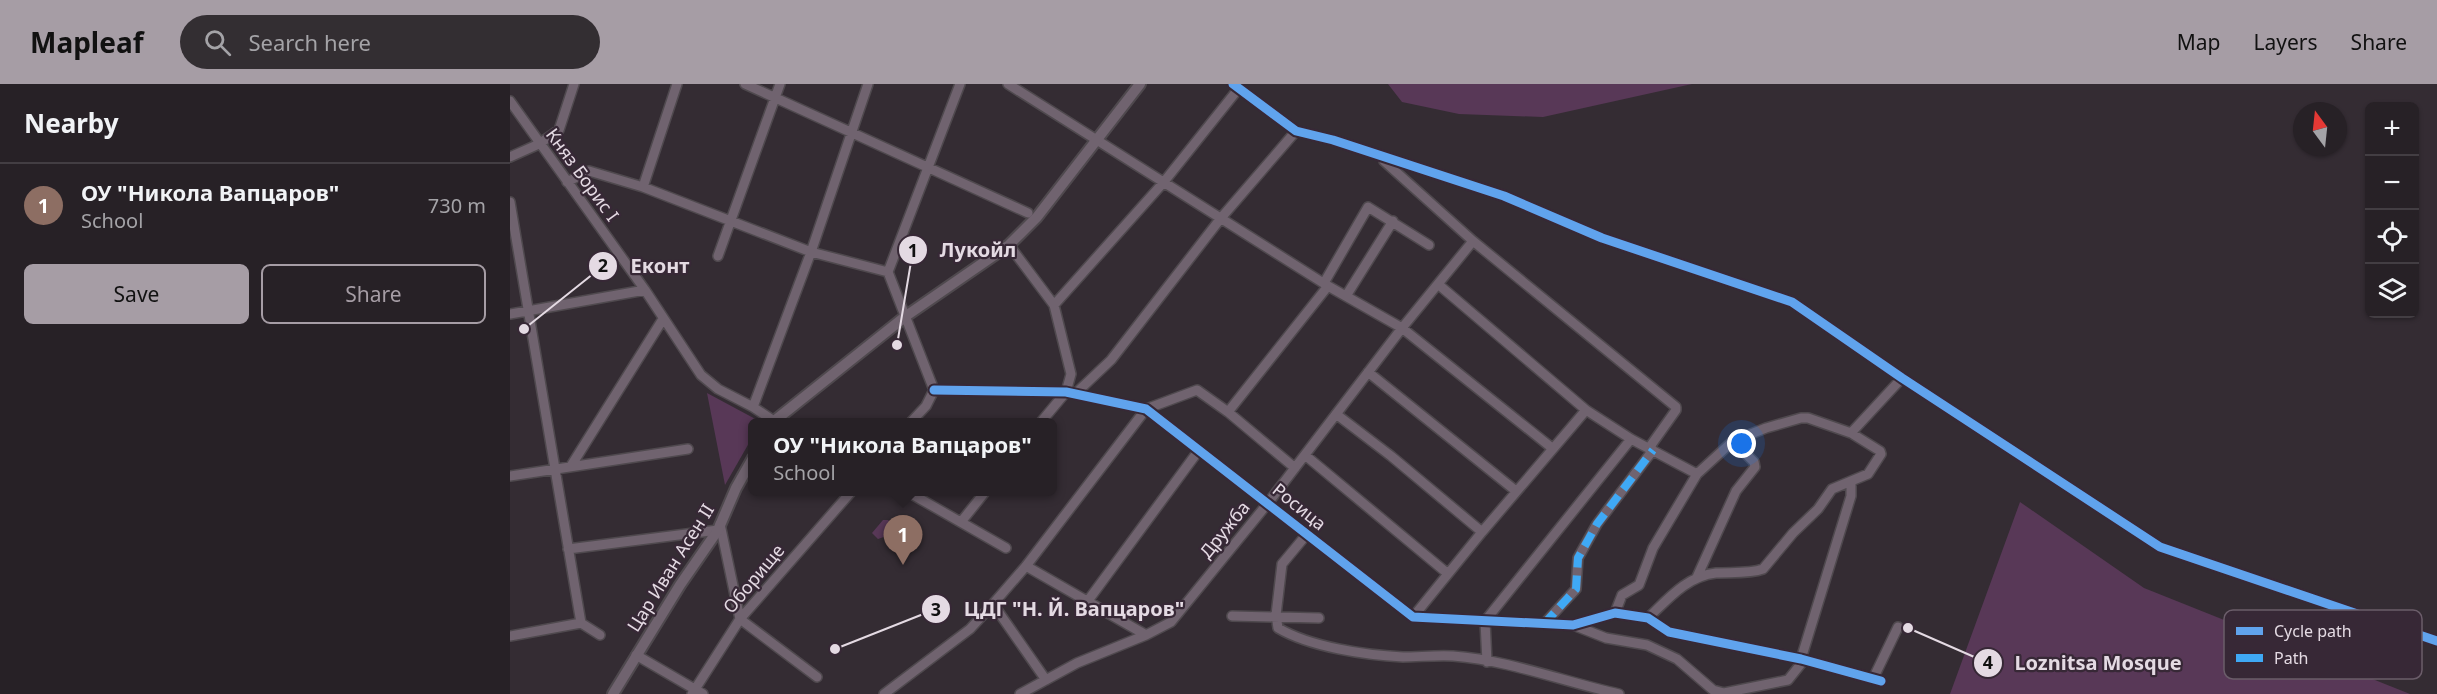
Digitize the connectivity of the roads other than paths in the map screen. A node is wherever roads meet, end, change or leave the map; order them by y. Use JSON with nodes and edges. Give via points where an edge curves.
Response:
{"nodes":[{"id":1,"x":574,"y":84,"type":"edge"},
{"id":2,"x":677,"y":84,"type":"edge"},
{"id":3,"x":745,"y":84,"type":"edge"},
{"id":4,"x":780,"y":84,"type":"edge"},
{"id":5,"x":868,"y":84,"type":"edge"},
{"id":6,"x":960,"y":84,"type":"edge"},
{"id":7,"x":1008,"y":84,"type":"edge"},
{"id":8,"x":1140,"y":84,"type":"edge"},
{"id":9,"x":1236,"y":86,"type":"edge"},
{"id":10,"x":775,"y":97,"type":"junction"},
{"id":11,"x":510,"y":101,"type":"edge"},
{"id":12,"x":1296,"y":131,"type":"junction"},
{"id":13,"x":850,"y":133,"type":"junction"},
{"id":14,"x":1098,"y":140,"type":"junction"},
{"id":15,"x":539,"y":144,"type":"junction"},
{"id":16,"x":510,"y":157,"type":"edge"},
{"id":17,"x":1380,"y":157,"type":"junction"},
{"id":18,"x":930,"y":167,"type":"junction"},
{"id":19,"x":567,"y":182,"type":"junction"},
{"id":20,"x":1163,"y":183,"type":"junction"},
{"id":21,"x":643,"y":187,"type":"junction"},
{"id":22,"x":510,"y":202,"type":"edge"},
{"id":23,"x":1028,"y":213,"type":"dead end"},
{"id":24,"x":1221,"y":218,"type":"junction"},
{"id":25,"x":1394,"y":221,"type":"junction"},
{"id":26,"x":730,"y":222,"type":"junction"},
{"id":27,"x":1473,"y":241,"type":"junction"},
{"id":28,"x":1009,"y":245,"type":"junction"},
{"id":29,"x":1430,"y":245,"type":"dead end"},
{"id":30,"x":811,"y":252,"type":"junction"},
{"id":31,"x":718,"y":256,"type":"dead end"},
{"id":32,"x":888,"y":272,"type":"junction"},
{"id":33,"x":1326,"y":285,"type":"junction"},
{"id":34,"x":1439,"y":285,"type":"junction"},
{"id":35,"x":645,"y":290,"type":"junction"},
{"id":36,"x":1346,"y":296,"type":"junction"},
{"id":37,"x":1054,"y":305,"type":"junction"},
{"id":38,"x":529,"y":310,"type":"junction"},
{"id":39,"x":510,"y":314,"type":"edge"},
{"id":40,"x":906,"y":316,"type":"junction"},
{"id":41,"x":663,"y":319,"type":"junction"},
{"id":42,"x":1402,"y":328,"type":"junction"},
{"id":43,"x":1368,"y":372,"type":"junction"},
{"id":44,"x":1902,"y":378,"type":"junction"},
{"id":45,"x":934,"y":390,"type":"junction"},
{"id":46,"x":1070,"y":393,"type":"junction"},
{"id":47,"x":753,"y":406,"type":"junction"},
{"id":48,"x":1146,"y":409,"type":"junction"},
{"id":49,"x":1586,"y":410,"type":"junction"},
{"id":50,"x":1228,"y":412,"type":"junction"},
{"id":51,"x":1336,"y":414,"type":"junction"},
{"id":52,"x":768,"y":418,"type":"edge"},
{"id":53,"x":778,"y":418,"type":"edge"},
{"id":54,"x":915,"y":418,"type":"edge"},
{"id":55,"x":1046,"y":418,"type":"edge"},
{"id":56,"x":1851,"y":433,"type":"junction"},
{"id":57,"x":1631,"y":439,"type":"junction"},
{"id":58,"x":1733,"y":441,"type":"junction"},
{"id":59,"x":1552,"y":448,"type":"junction"},
{"id":60,"x":688,"y":449,"type":"dead end"},
{"id":61,"x":1651,"y":449,"type":"junction"},
{"id":62,"x":1199,"y":450,"type":"junction"},
{"id":63,"x":1305,"y":455,"type":"junction"},
{"id":64,"x":571,"y":466,"type":"junction"},
{"id":65,"x":748,"y":467,"type":"edge"},
{"id":66,"x":1295,"y":468,"type":"junction"},
{"id":67,"x":554,"y":469,"type":"junction"},
{"id":68,"x":1697,"y":474,"type":"junction"},
{"id":69,"x":510,"y":476,"type":"edge"},
{"id":70,"x":1851,"y":481,"type":"junction"},
{"id":71,"x":1516,"y":491,"type":"junction"},
{"id":72,"x":848,"y":496,"type":"edge"},
{"id":73,"x":915,"y":496,"type":"edge"},
{"id":74,"x":982,"y":496,"type":"edge"},
{"id":75,"x":1268,"y":503,"type":"junction"},
{"id":76,"x":961,"y":522,"type":"junction"},
{"id":77,"x":719,"y":527,"type":"junction"},
{"id":78,"x":1482,"y":532,"type":"junction"},
{"id":79,"x":1307,"y":534,"type":"junction"},
{"id":80,"x":1006,"y":548,"type":"dead end"},
{"id":81,"x":568,"y":549,"type":"junction"},
{"id":82,"x":1026,"y":566,"type":"junction"},
{"id":83,"x":1447,"y":573,"type":"junction"},
{"id":84,"x":1697,"y":577,"type":"junction"},
{"id":85,"x":1087,"y":602,"type":"junction"},
{"id":86,"x":993,"y":604,"type":"junction"},
{"id":87,"x":2346,"y":610,"type":"edge"},
{"id":88,"x":1615,"y":613,"type":"junction"},
{"id":89,"x":1276,"y":615,"type":"junction"},
{"id":90,"x":1232,"y":616,"type":"dead end"},
{"id":91,"x":1413,"y":617,"type":"junction"},
{"id":92,"x":1319,"y":618,"type":"dead end"},
{"id":93,"x":1648,"y":618,"type":"junction"},
{"id":94,"x":740,"y":619,"type":"junction"},
{"id":95,"x":1485,"y":621,"type":"junction"},
{"id":96,"x":581,"y":624,"type":"junction"},
{"id":97,"x":1544,"y":624,"type":"junction"},
{"id":98,"x":1573,"y":625,"type":"junction"},
{"id":99,"x":1898,"y":627,"type":"dead end"},
{"id":100,"x":600,"y":635,"type":"dead end"},
{"id":101,"x":1146,"y":635,"type":"junction"},
{"id":102,"x":510,"y":636,"type":"edge"},
{"id":103,"x":2422,"y":636,"type":"edge"},
{"id":104,"x":2437,"y":641,"type":"edge"},
{"id":105,"x":636,"y":655,"type":"junction"},
{"id":106,"x":1803,"y":660,"type":"junction"},
{"id":107,"x":1487,"y":662,"type":"junction"},
{"id":108,"x":817,"y":677,"type":"dead end"},
{"id":109,"x":1046,"y":680,"type":"junction"},
{"id":110,"x":697,"y":692,"type":"edge"},
{"id":111,"x":1712,"y":692,"type":"edge"},
{"id":112,"x":614,"y":694,"type":"edge"},
{"id":113,"x":884,"y":694,"type":"edge"},
{"id":114,"x":1020,"y":694,"type":"edge"},
{"id":115,"x":1619,"y":694,"type":"edge"}],
"edges":[{"from":1,"to":15,"type":"street","via":[[559,130]]},
{"from":2,"to":21,"type":"street"},
{"from":3,"to":10,"type":"street"},
{"from":4,"to":10,"type":"street"},
{"from":5,"to":13,"type":"street"},
{"from":6,"to":18,"type":"street"},
{"from":7,"to":14,"type":"street"},
{"from":8,"to":14,"type":"street"},
{"from":9,"to":12,"type":"street"},
{"from":9,"to":20,"type":"street"},
{"from":10,"to":13,"type":"street"},
{"from":10,"to":26,"type":"street"},
{"from":11,"to":15,"type":"street","name":"Княз Борис I"},
{"from":12,"to":17,"type":"street"},
{"from":12,"to":24,"type":"street"},
{"from":13,"to":18,"type":"street"},
{"from":13,"to":30,"type":"street"},
{"from":14,"to":20,"type":"street"},
{"from":14,"to":28,"type":"street","via":[[1034,221]]},
{"from":15,"to":16,"type":"street"},
{"from":15,"to":19,"type":"street","name":"Княз Борис I"},
{"from":17,"to":27,"type":"street"},
{"from":17,"to":44,"type":"street","via":[[1504,196],[1602,238],[1792,302]]},
{"from":18,"to":23,"type":"street"},
{"from":18,"to":32,"type":"street"},
{"from":19,"to":21,"type":"street","via":[[589,171]]},
{"from":19,"to":35,"type":"street","name":"Княз Борис I"},
{"from":20,"to":24,"type":"street"},
{"from":20,"to":37,"type":"street"},
{"from":21,"to":26,"type":"street"},
{"from":22,"to":38,"type":"street"},
{"from":24,"to":33,"type":"street"},
{"from":24,"to":46,"type":"street","via":[[1111,360]]},
{"from":25,"to":29,"type":"street"},
{"from":25,"to":33,"type":"street","via":[[1368,207]]},
{"from":25,"to":36,"type":"street"},
{"from":26,"to":30,"type":"street"},
{"from":26,"to":31,"type":"street"},
{"from":27,"to":34,"type":"street","name":"Дружба"},
{"from":27,"to":61,"type":"street","via":[[1676,407]]},
{"from":28,"to":37,"type":"street"},
{"from":28,"to":40,"type":"street"},
{"from":30,"to":32,"type":"street"},
{"from":30,"to":47,"type":"street"},
{"from":32,"to":40,"type":"street"},
{"from":33,"to":36,"type":"street"},
{"from":33,"to":50,"type":"street"},
{"from":34,"to":42,"type":"street","name":"Дружба"},
{"from":34,"to":49,"type":"street"},
{"from":35,"to":38,"type":"street"},
{"from":35,"to":41,"type":"street","name":"Княз Борис I"},
{"from":36,"to":42,"type":"street"},
{"from":37,"to":46,"type":"street","via":[[1071,374]]},
{"from":38,"to":39,"type":"street"},
{"from":38,"to":67,"type":"street"},
{"from":40,"to":45,"type":"street"},
{"from":40,"to":53,"type":"street"},
{"from":41,"to":47,"type":"street","name":"Княз Борис I","via":[[701,375],[718,389]]},
{"from":41,"to":64,"type":"street"},
{"from":42,"to":43,"type":"street","name":"Дружба"},
{"from":42,"to":59,"type":"street"},
{"from":43,"to":51,"type":"street","name":"Дружба"},
{"from":43,"to":71,"type":"street"},
{"from":44,"to":56,"type":"street"},
{"from":44,"to":87,"type":"street","via":[[2160,547]]},
{"from":45,"to":46,"type":"street","name":"Росица"},
{"from":45,"to":54,"type":"street"},
{"from":46,"to":48,"type":"street","name":"Росица"},
{"from":46,"to":55,"type":"street"},
{"from":47,"to":52,"type":"street","name":"Княз Борис I"},
{"from":48,"to":50,"type":"street","via":[[1197,390]]},
{"from":48,"to":62,"type":"street","name":"Росица"},
{"from":48,"to":82,"type":"street"},
{"from":49,"to":57,"type":"street"},
{"from":49,"to":59,"type":"street"},
{"from":50,"to":66,"type":"street"},
{"from":51,"to":63,"type":"street","name":"Дружба"},
{"from":51,"to":78,"type":"street"},
{"from":56,"to":58,"type":"street","via":[[1801,418]]},
{"from":56,"to":70,"type":"street","via":[[1881,454],[1871,472]]},
{"from":57,"to":61,"type":"street"},
{"from":57,"to":95,"type":"street"},
{"from":58,"to":68,"type":"street"},
{"from":58,"to":84,"type":"street","via":[[1755,467],[1736,491]]},
{"from":59,"to":71,"type":"street"},
{"from":60,"to":64,"type":"street"},
{"from":61,"to":68,"type":"street"},
{"from":61,"to":97,"type":"street","via":[[1583,549],[1576,563],[1576,589]]},
{"from":62,"to":75,"type":"street","name":"Росица"},
{"from":62,"to":85,"type":"street"},
{"from":63,"to":66,"type":"street","name":"Дружба"},
{"from":63,"to":83,"type":"street"},
{"from":64,"to":67,"type":"street"},
{"from":65,"to":77,"type":"street","name":"Цар Иван Асен II"},
{"from":66,"to":75,"type":"street","name":"Дружба"},
{"from":67,"to":69,"type":"street"},
{"from":67,"to":81,"type":"street"},
{"from":68,"to":88,"type":"street","via":[[1653,548],[1639,585],[1622,595]]},
{"from":70,"to":84,"type":"street","via":[[1832,489],[1763,569]]},
{"from":70,"to":106,"type":"street","via":[[1851,496]]},
{"from":71,"to":78,"type":"street"},
{"from":72,"to":94,"type":"street","name":"Оборище"},
{"from":73,"to":76,"type":"street"},
{"from":74,"to":76,"type":"street"},
{"from":75,"to":79,"type":"street","name":"Росица"},
{"from":75,"to":101,"type":"street","name":"Дружба","via":[[1171,622]]},
{"from":76,"to":80,"type":"street"},
{"from":77,"to":81,"type":"street"},
{"from":77,"to":94,"type":"street"},
{"from":77,"to":105,"type":"street","name":"Цар Иван Асен II"},
{"from":78,"to":83,"type":"street"},
{"from":79,"to":89,"type":"street","via":[[1282,564]]},
{"from":79,"to":91,"type":"street","name":"Росица"},
{"from":81,"to":96,"type":"street"},
{"from":82,"to":85,"type":"street"},
{"from":82,"to":86,"type":"street"},
{"from":83,"to":91,"type":"street"},
{"from":84,"to":93,"type":"street","via":[[1679,588]]},
{"from":85,"to":101,"type":"street"},
{"from":86,"to":109,"type":"street"},
{"from":86,"to":113,"type":"street","via":[[970,629]]},
{"from":88,"to":93,"type":"street"},
{"from":88,"to":98,"type":"street"},
{"from":89,"to":90,"type":"street"},
{"from":89,"to":92,"type":"street"},
{"from":89,"to":107,"type":"street","via":[[1278,628],[1335,648]]},
{"from":91,"to":95,"type":"street"},
{"from":93,"to":106,"type":"street","via":[[1669,632]]},
{"from":94,"to":108,"type":"street"},
{"from":94,"to":110,"type":"street","name":"Оборище"},
{"from":95,"to":97,"type":"street"},
{"from":95,"to":107,"type":"street"},
{"from":96,"to":100,"type":"street"},
{"from":96,"to":102,"type":"street"},
{"from":97,"to":98,"type":"street"},
{"from":98,"to":111,"type":"street","via":[[1606,638],[1647,645],[1677,659]]},
{"from":99,"to":106,"type":"street","via":[[1877,680]]},
{"from":101,"to":109,"type":"street","name":"Дружба"},
{"from":103,"to":104,"type":"street"},
{"from":105,"to":110,"type":"street"},
{"from":105,"to":112,"type":"street","name":"Цар Иван Асен II"},
{"from":106,"to":111,"type":"street","via":[[1788,680],[1728,693]]},
{"from":107,"to":115,"type":"street"},
{"from":109,"to":114,"type":"street","name":"Дружба"}]}
